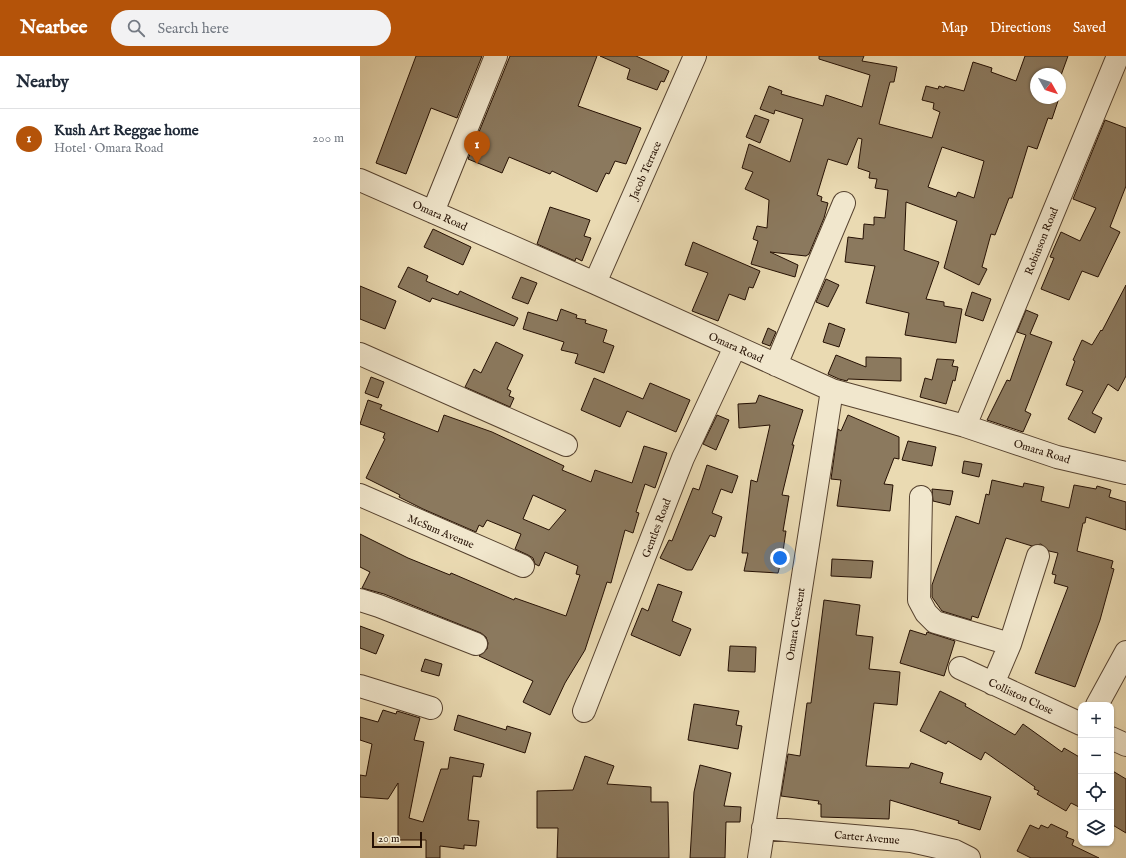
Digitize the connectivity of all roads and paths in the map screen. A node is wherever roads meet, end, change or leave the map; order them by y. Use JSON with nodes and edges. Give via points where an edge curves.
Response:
{"nodes":[{"id":1,"x":496,"y":56,"type":"edge"},
{"id":2,"x":695,"y":56,"type":"edge"},
{"id":3,"x":1118,"y":56,"type":"edge"},
{"id":4,"x":360,"y":180,"type":"edge"},
{"id":5,"x":844,"y":203,"type":"dead end"},
{"id":6,"x":433,"y":212,"type":"junction"},
{"id":7,"x":595,"y":283,"type":"junction"},
{"id":8,"x":734,"y":347,"type":"junction"},
{"id":9,"x":360,"y":354,"type":"edge"},
{"id":10,"x":776,"y":365,"type":"junction"},
{"id":11,"x":832,"y":390,"type":"junction"},
{"id":12,"x":965,"y":426,"type":"junction"},
{"id":13,"x":566,"y":445,"type":"dead end"},
{"id":14,"x":1126,"y":473,"type":"edge"},
{"id":15,"x":360,"y":495,"type":"edge"},
{"id":16,"x":921,"y":497,"type":"dead end"},
{"id":17,"x":1038,"y":556,"type":"dead end"},
{"id":18,"x":522,"y":566,"type":"dead end"},
{"id":19,"x":360,"y":600,"type":"edge"},
{"id":20,"x":476,"y":644,"type":"dead end"},
{"id":21,"x":1010,"y":644,"type":"junction"},
{"id":22,"x":1126,"y":652,"type":"edge"},
{"id":23,"x":960,"y":668,"type":"dead end"},
{"id":24,"x":993,"y":684,"type":"junction"},
{"id":25,"x":360,"y":686,"type":"edge"},
{"id":26,"x":1099,"y":702,"type":"edge"},
{"id":27,"x":431,"y":708,"type":"dead end"},
{"id":28,"x":584,"y":711,"type":"dead end"},
{"id":29,"x":1078,"y":723,"type":"edge"},
{"id":30,"x":1114,"y":739,"type":"edge"},
{"id":31,"x":1126,"y":745,"type":"edge"},
{"id":32,"x":763,"y":828,"type":"junction"},
{"id":33,"x":759,"y":858,"type":"edge"},
{"id":34,"x":969,"y":858,"type":"edge"}],
"edges":[{"from":1,"to":6,"type":"street"},
{"from":2,"to":7,"type":"street","name":"Jacob Terrace"},
{"from":3,"to":12,"type":"street","name":"Robinson Road"},
{"from":4,"to":6,"type":"street","name":"Omara Road"},
{"from":5,"to":10,"type":"street"},
{"from":6,"to":7,"type":"street","name":"Omara Road"},
{"from":7,"to":8,"type":"street","name":"Omara Road"},
{"from":8,"to":10,"type":"street","name":"Omara Road"},
{"from":8,"to":28,"type":"street","name":"Gentles Road","via":[[683,458]]},
{"from":9,"to":13,"type":"street"},
{"from":10,"to":11,"type":"street","name":"Omara Road"},
{"from":11,"to":12,"type":"street","name":"Omara Road"},
{"from":11,"to":32,"type":"street","name":"Omara Crescent"},
{"from":12,"to":14,"type":"street","name":"Omara Road","via":[[1057,457]]},
{"from":15,"to":18,"type":"street","name":"McSum Avenue"},
{"from":16,"to":21,"type":"street","via":[[920,600],[926,613],[935,622]]},
{"from":17,"to":21,"type":"street"},
{"from":19,"to":20,"type":"street"},
{"from":21,"to":24,"type":"street"},
{"from":22,"to":26,"type":"street"},
{"from":23,"to":24,"type":"street","name":"Colliston Close"},
{"from":24,"to":29,"type":"street","name":"Colliston Close"},
{"from":25,"to":27,"type":"street"},
{"from":30,"to":31,"type":"street"},
{"from":32,"to":33,"type":"street","name":"Omara Crescent"},
{"from":32,"to":34,"type":"street","name":"Carter Avenue","via":[[911,840],[954,851]]}]}
